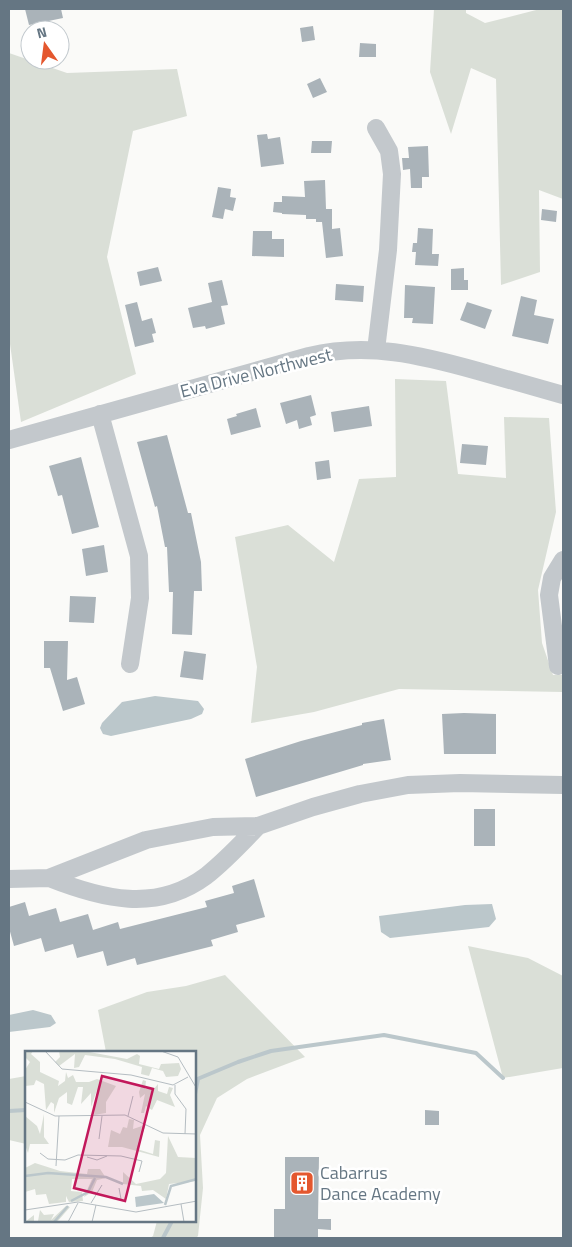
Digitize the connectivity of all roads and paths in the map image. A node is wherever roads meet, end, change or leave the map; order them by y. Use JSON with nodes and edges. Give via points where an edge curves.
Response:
{"nodes":[{"id":1,"x":376,"y":128,"type":"dead end"},
{"id":2,"x":376,"y":350,"type":"junction"},
{"id":3,"x":563,"y":395,"type":"edge"},
{"id":4,"x":100,"y":414,"type":"junction"},
{"id":5,"x":9,"y":440,"type":"edge"},
{"id":6,"x":563,"y":560,"type":"edge"},
{"id":7,"x":130,"y":664,"type":"dead end"},
{"id":8,"x":558,"y":666,"type":"dead end"},
{"id":9,"x":563,"y":785,"type":"edge"},
{"id":10,"x":258,"y":826,"type":"junction"},
{"id":11,"x":49,"y":878,"type":"junction"},
{"id":12,"x":9,"y":879,"type":"edge"}],
"edges":[{"from":1,"to":2,"type":"street","via":[[388,151],[392,174],[388,250]]},
{"from":2,"to":3,"type":"street","name":"Eva Drive Northwest","via":[[424,356]]},
{"from":2,"to":4,"type":"street","name":"Eva Drive Northwest","via":[[316,355]]},
{"from":4,"to":5,"type":"street","name":"Eva Drive Northwest"},
{"from":4,"to":7,"type":"street","via":[[139,556],[140,598]]},
{"from":6,"to":8,"type":"street","via":[[552,578],[549,595]]},
{"from":9,"to":10,"type":"street","via":[[460,783],[408,786],[360,794]]},
{"from":10,"to":11,"type":"street","via":[[213,827],[146,840]]},
{"from":10,"to":11,"type":"street","via":[[205,876],[165,895],[143,899],[114,898]]},
{"from":11,"to":12,"type":"street"}]}
